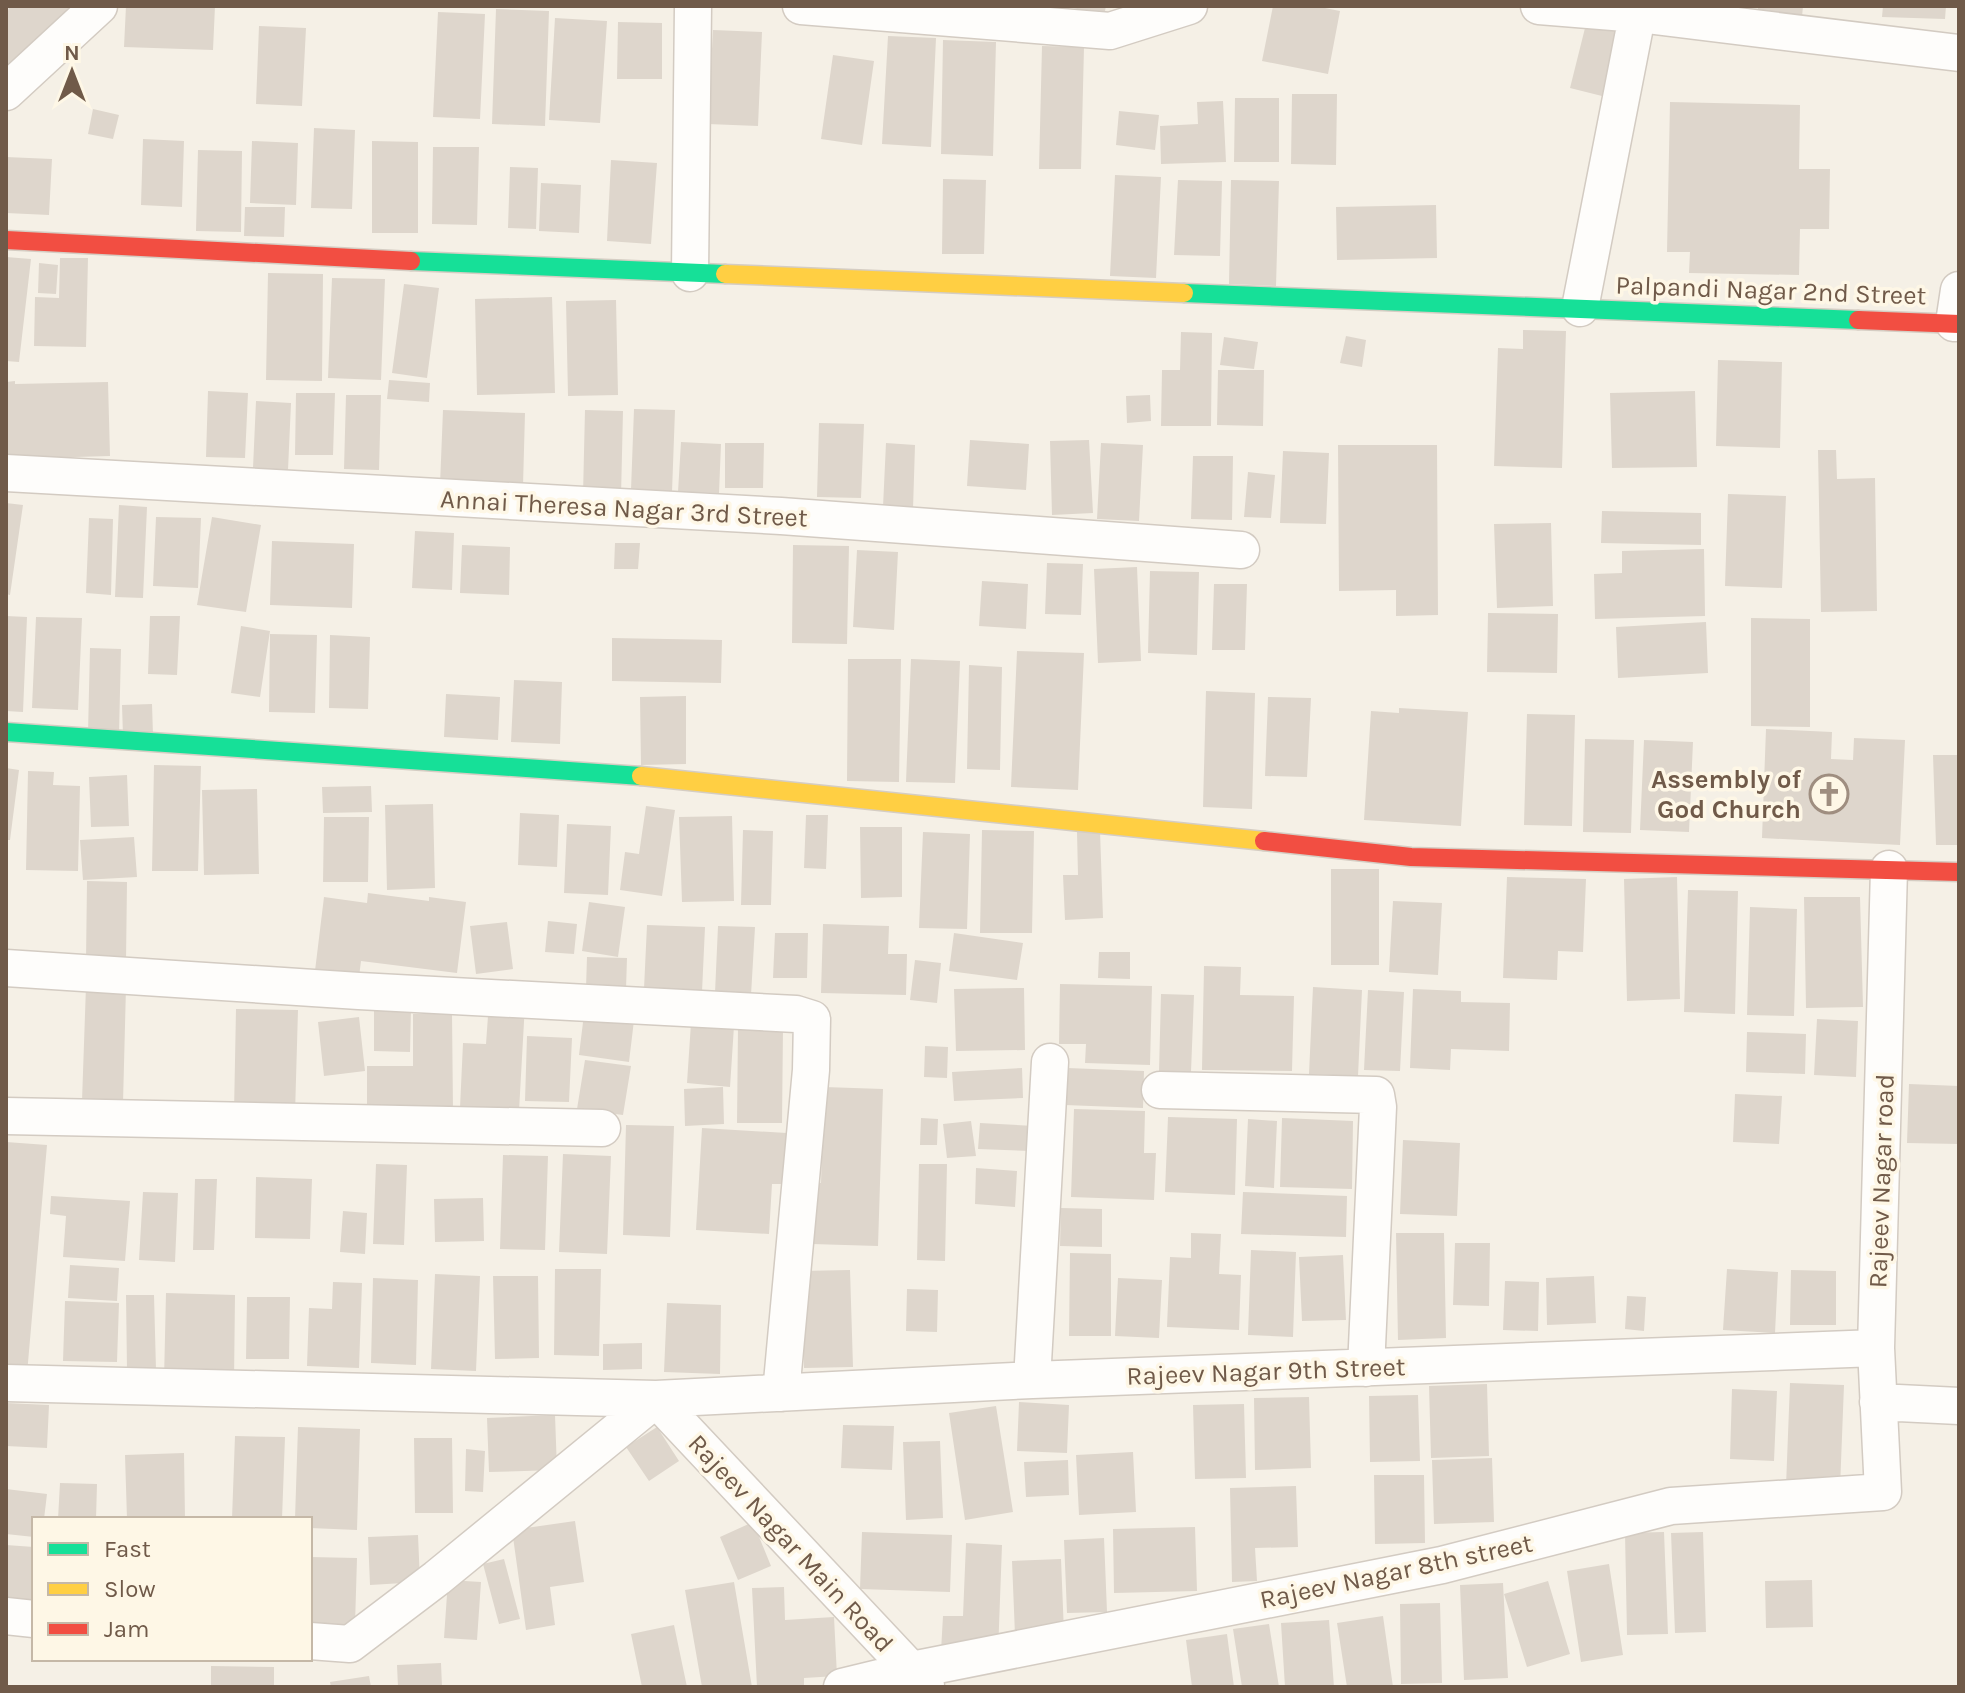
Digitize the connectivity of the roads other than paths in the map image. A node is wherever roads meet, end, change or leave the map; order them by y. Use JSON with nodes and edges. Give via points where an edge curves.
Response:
{"nodes":[{"id":1,"x":99,"y":6,"type":"edge"},
{"id":2,"x":693,"y":6,"type":"edge"},
{"id":3,"x":801,"y":6,"type":"edge"},
{"id":4,"x":1189,"y":6,"type":"edge"},
{"id":5,"x":1539,"y":6,"type":"edge"},
{"id":6,"x":1638,"y":10,"type":"edge"},
{"id":7,"x":1959,"y":53,"type":"edge"},
{"id":8,"x":6,"y":92,"type":"edge"},
{"id":9,"x":6,"y":240,"type":"edge"},
{"id":10,"x":690,"y":273,"type":"junction"},
{"id":11,"x":1580,"y":308,"type":"junction"},
{"id":12,"x":1957,"y":312,"type":"edge"},
{"id":13,"x":6,"y":473,"type":"edge"},
{"id":14,"x":1241,"y":550,"type":"dead end"},
{"id":15,"x":6,"y":732,"type":"edge"},
{"id":16,"x":1889,"y":869,"type":"junction"},
{"id":17,"x":1959,"y":872,"type":"edge"},
{"id":18,"x":6,"y":968,"type":"edge"},
{"id":19,"x":1050,"y":1062,"type":"dead end"},
{"id":20,"x":1160,"y":1090,"type":"dead end"},
{"id":21,"x":6,"y":1116,"type":"edge"},
{"id":22,"x":602,"y":1128,"type":"dead end"},
{"id":23,"x":1876,"y":1348,"type":"junction"},
{"id":24,"x":1366,"y":1368,"type":"junction"},
{"id":25,"x":1032,"y":1380,"type":"junction"},
{"id":26,"x":6,"y":1383,"type":"edge"},
{"id":27,"x":781,"y":1393,"type":"junction"},
{"id":28,"x":656,"y":1399,"type":"junction"},
{"id":29,"x":1878,"y":1402,"type":"junction"},
{"id":30,"x":1959,"y":1406,"type":"edge"},
{"id":31,"x":1883,"y":1492,"type":"joint"},
{"id":32,"x":6,"y":1616,"type":"edge"},
{"id":33,"x":32,"y":1619,"type":"edge"},
{"id":34,"x":312,"y":1641,"type":"edge"},
{"id":35,"x":919,"y":1679,"type":"edge"},
{"id":36,"x":842,"y":1687,"type":"edge"}],
"edges":[{"from":1,"to":8,"type":"street"},
{"from":2,"to":10,"type":"street"},
{"from":3,"to":4,"type":"street","via":[[1110,31]]},
{"from":5,"to":6,"type":"street"},
{"from":6,"to":7,"type":"street"},
{"from":6,"to":11,"type":"street"},
{"from":9,"to":10,"type":"street","name":"Palpandi Nagar 2nd Street"},
{"from":10,"to":11,"type":"street","name":"Palpandi Nagar 2nd Street"},
{"from":11,"to":12,"type":"street","name":"Palpandi Nagar 2nd Street"},
{"from":13,"to":14,"type":"street","name":"Annai Theresa Nagar 3rd Street","via":[[781,516]]},
{"from":15,"to":16,"type":"street","via":[[662,777],[1411,857]]},
{"from":16,"to":17,"type":"street"},
{"from":16,"to":23,"type":"street","name":"Rajeev Nagar road"},
{"from":18,"to":27,"type":"street","via":[[812,1019]]},
{"from":19,"to":25,"type":"street"},
{"from":20,"to":24,"type":"street","via":[[1376,1095]]},
{"from":21,"to":22,"type":"street"},
{"from":23,"to":24,"type":"street","name":"Rajeev Nagar 9th Street"},
{"from":23,"to":29,"type":"street","name":"Rajeev Nagar road"},
{"from":24,"to":25,"type":"street","name":"Rajeev Nagar 9th Street"},
{"from":25,"to":27,"type":"street","name":"Rajeev Nagar 9th Street"},
{"from":26,"to":28,"type":"street","name":"Rajeev Nagar 9th Street"},
{"from":27,"to":28,"type":"street","name":"Rajeev Nagar 9th Street"},
{"from":28,"to":34,"type":"street","via":[[350,1644]]},
{"from":28,"to":35,"type":"street","name":"Rajeev Nagar Main Road"},
{"from":29,"to":30,"type":"street"},
{"from":29,"to":31,"type":"street","name":"Rajeev Nagar road"},
{"from":31,"to":35,"type":"street","name":"Rajeev Nagar 8th street","via":[[1671,1506],[1442,1565]]},
{"from":32,"to":33,"type":"street"},
{"from":35,"to":36,"type":"street","name":"Rajeev Nagar 8th street"}]}
